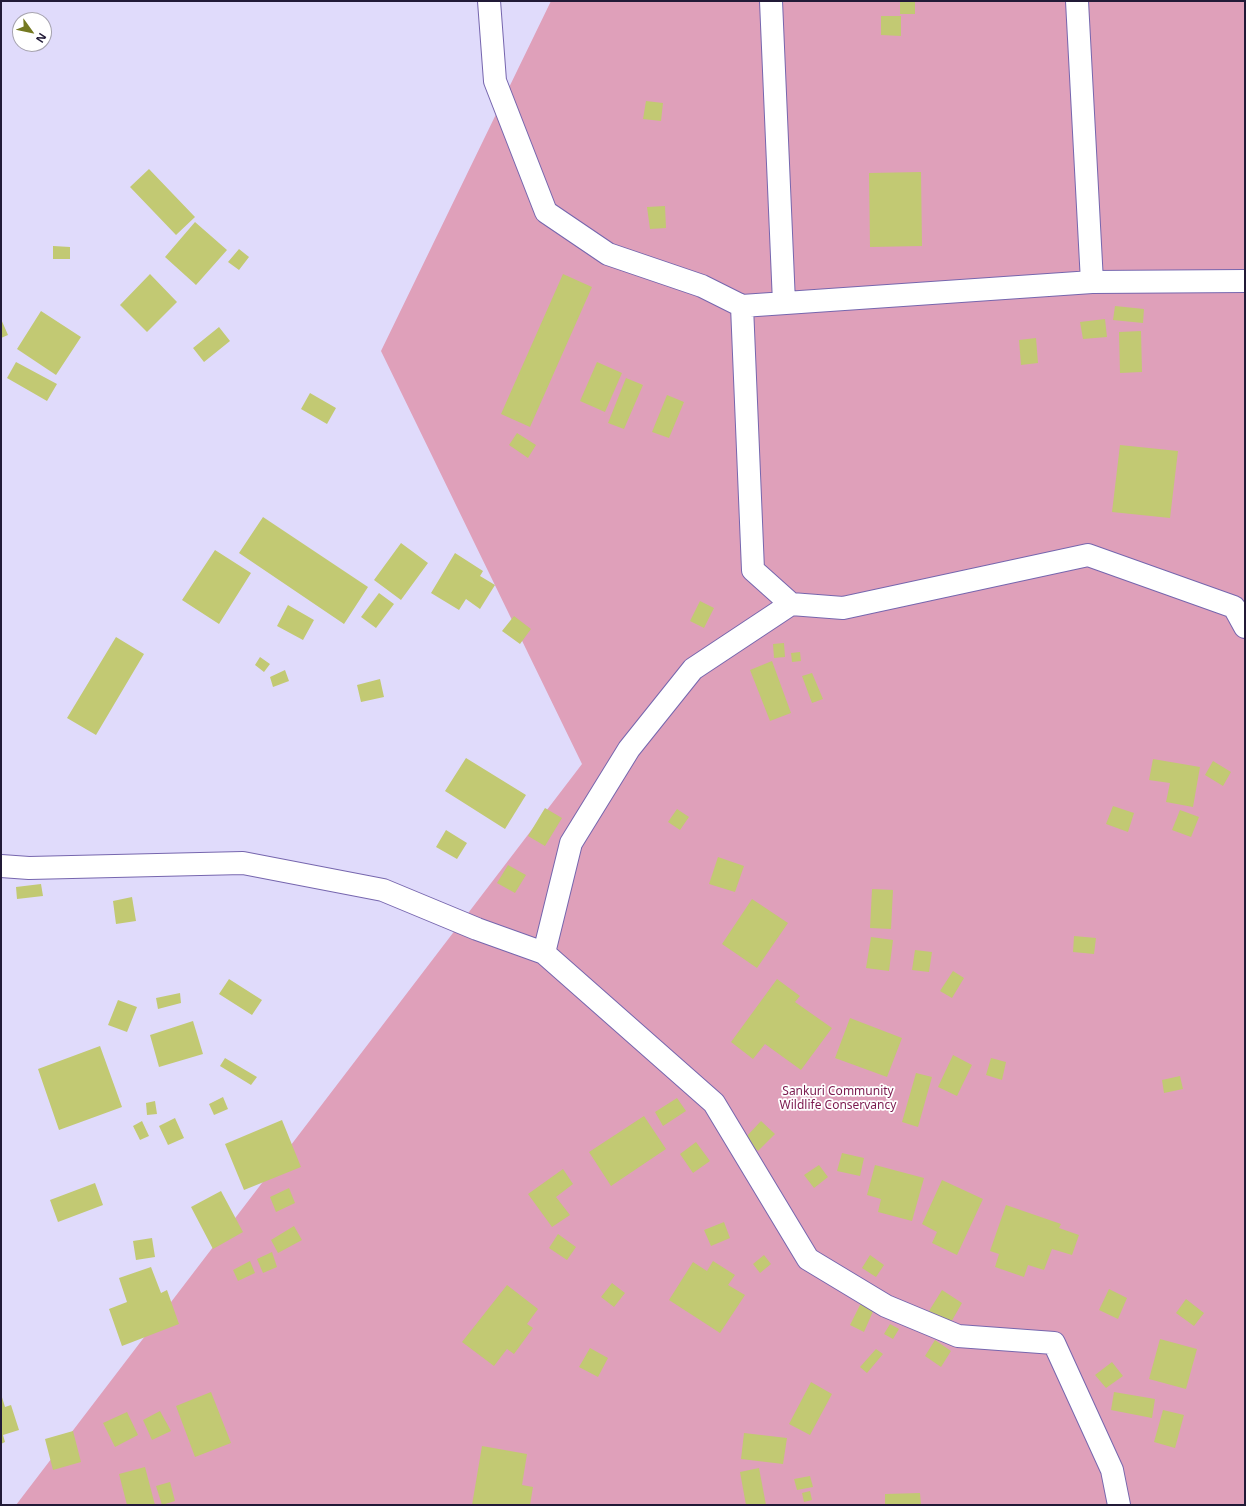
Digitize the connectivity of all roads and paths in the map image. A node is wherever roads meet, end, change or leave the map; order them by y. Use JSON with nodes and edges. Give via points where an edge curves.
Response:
{"nodes":[{"id":1,"x":489,"y":1,"type":"edge"},
{"id":2,"x":771,"y":1,"type":"edge"},
{"id":3,"x":1077,"y":1,"type":"edge"},
{"id":4,"x":1245,"y":281,"type":"edge"},
{"id":5,"x":1092,"y":282,"type":"junction"},
{"id":6,"x":784,"y":303,"type":"junction"},
{"id":7,"x":742,"y":306,"type":"junction"},
{"id":8,"x":792,"y":604,"type":"junction"},
{"id":9,"x":1240,"y":607,"type":"edge"},
{"id":10,"x":1245,"y":627,"type":"edge"},
{"id":11,"x":1,"y":866,"type":"edge"},
{"id":12,"x":544,"y":953,"type":"junction"},
{"id":13,"x":1119,"y":1505,"type":"edge"}],
"edges":[{"from":1,"to":7,"type":"street","via":[[495,80],[546,212],[608,254],[702,286]]},
{"from":2,"to":6,"type":"street"},
{"from":3,"to":5,"type":"street"},
{"from":4,"to":5,"type":"street"},
{"from":5,"to":6,"type":"street"},
{"from":6,"to":7,"type":"street"},
{"from":7,"to":8,"type":"street","via":[[753,570]]},
{"from":8,"to":9,"type":"street","via":[[843,608],[1088,555]]},
{"from":8,"to":12,"type":"street","via":[[693,669],[630,749],[571,843]]},
{"from":9,"to":10,"type":"street"},
{"from":11,"to":12,"type":"street","via":[[29,868],[243,863],[383,890],[477,929]]},
{"from":12,"to":13,"type":"street","via":[[714,1103],[808,1259],[886,1306],[958,1336],[1054,1343],[1112,1470]]}]}
